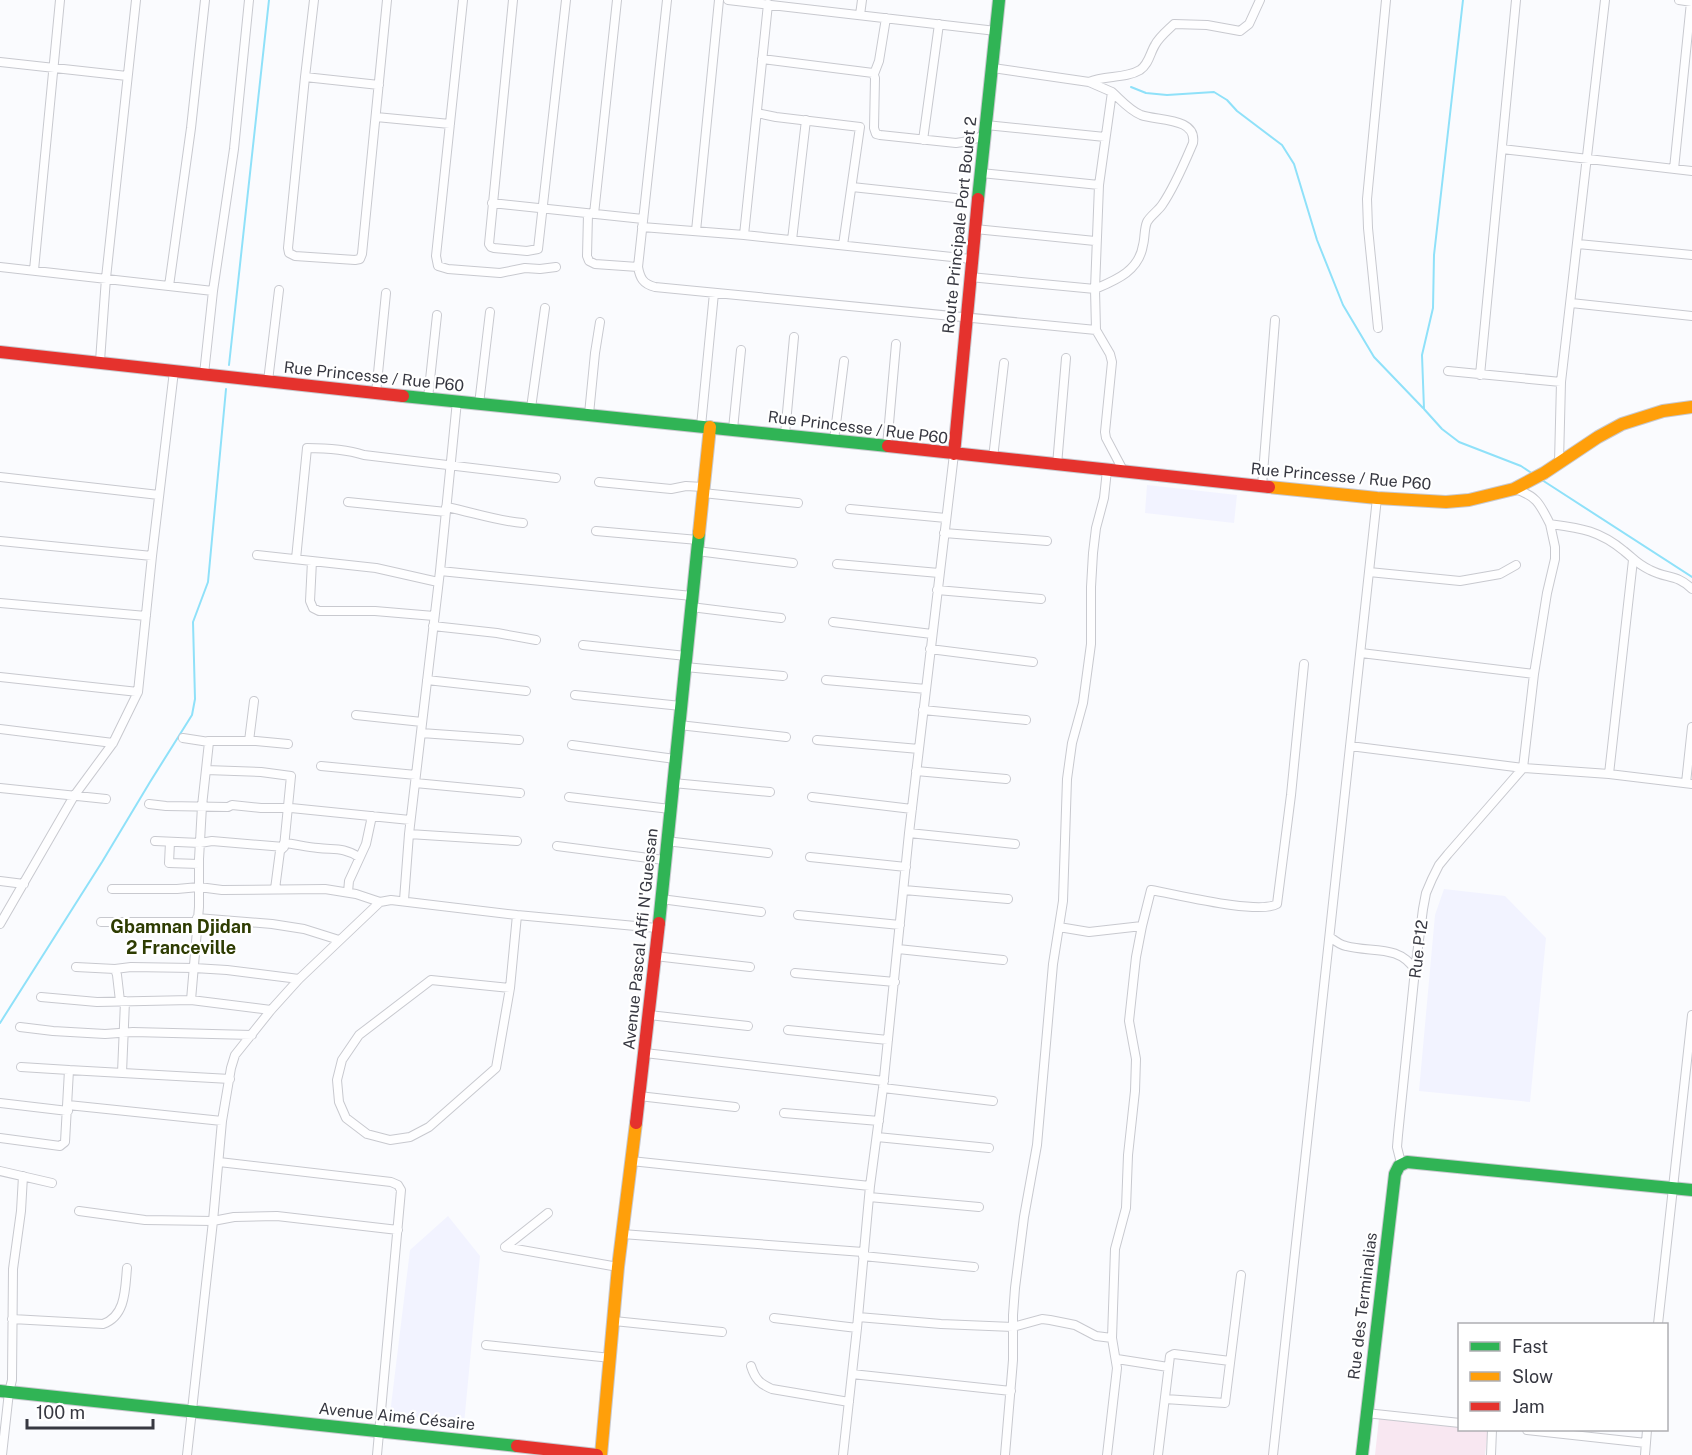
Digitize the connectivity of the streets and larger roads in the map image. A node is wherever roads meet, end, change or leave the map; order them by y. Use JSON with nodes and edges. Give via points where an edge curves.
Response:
{"nodes":[{"id":1,"x":60,"y":0,"type":"edge"},
{"id":2,"x":136,"y":0,"type":"edge"},
{"id":3,"x":205,"y":0,"type":"edge"},
{"id":4,"x":249,"y":0,"type":"edge"},
{"id":5,"x":314,"y":0,"type":"edge"},
{"id":6,"x":387,"y":0,"type":"edge"},
{"id":7,"x":463,"y":0,"type":"edge"},
{"id":8,"x":513,"y":0,"type":"edge"},
{"id":9,"x":566,"y":0,"type":"edge"},
{"id":10,"x":617,"y":0,"type":"edge"},
{"id":11,"x":668,"y":0,"type":"edge"},
{"id":12,"x":719,"y":0,"type":"edge"},
{"id":13,"x":728,"y":0,"type":"edge"},
{"id":14,"x":862,"y":0,"type":"edge"},
{"id":15,"x":999,"y":0,"type":"edge"},
{"id":16,"x":1260,"y":0,"type":"edge"},
{"id":17,"x":1386,"y":0,"type":"edge"},
{"id":18,"x":1516,"y":0,"type":"edge"},
{"id":19,"x":1605,"y":0,"type":"edge"},
{"id":20,"x":1679,"y":0,"type":"edge"},
{"id":21,"x":753,"y":1,"type":"edge"},
{"id":22,"x":1692,"y":2,"type":"edge"},
{"id":23,"x":768,"y":4,"type":"junction"},
{"id":24,"x":807,"y":4,"type":"edge"},
{"id":25,"x":860,"y":15,"type":"junction"},
{"id":26,"x":886,"y":18,"type":"junction"},
{"id":27,"x":939,"y":24,"type":"junction"},
{"id":28,"x":996,"y":31,"type":"junction"},
{"id":29,"x":762,"y":59,"type":"junction"},
{"id":30,"x":0,"y":62,"type":"edge"},
{"id":31,"x":53,"y":68,"type":"junction"},
{"id":32,"x":993,"y":68,"type":"junction"},
{"id":33,"x":874,"y":74,"type":"junction"},
{"id":34,"x":127,"y":76,"type":"junction"},
{"id":35,"x":304,"y":77,"type":"junction"},
{"id":36,"x":1089,"y":82,"type":"junction"},
{"id":37,"x":379,"y":85,"type":"junction"},
{"id":38,"x":1687,"y":86,"type":"edge"},
{"id":39,"x":1112,"y":92,"type":"junction"},
{"id":40,"x":757,"y":113,"type":"junction"},
{"id":41,"x":376,"y":117,"type":"junction"},
{"id":42,"x":806,"y":120,"type":"junction"},
{"id":43,"x":450,"y":124,"type":"junction"},
{"id":44,"x":860,"y":127,"type":"junction"},
{"id":45,"x":874,"y":128,"type":"junction"},
{"id":46,"x":985,"y":130,"type":"junction"},
{"id":47,"x":1105,"y":137,"type":"junction"},
{"id":48,"x":923,"y":140,"type":"junction"},
{"id":49,"x":1502,"y":150,"type":"junction"},
{"id":50,"x":1586,"y":160,"type":"junction"},
{"id":51,"x":1674,"y":169,"type":"junction"},
{"id":52,"x":1692,"y":171,"type":"edge"},
{"id":53,"x":981,"y":173,"type":"junction"},
{"id":54,"x":1098,"y":185,"type":"junction"},
{"id":55,"x":852,"y":187,"type":"junction"},
{"id":56,"x":955,"y":198,"type":"dead end"},
{"id":57,"x":492,"y":203,"type":"junction"},
{"id":58,"x":543,"y":209,"type":"junction"},
{"id":59,"x":591,"y":214,"type":"junction"},
{"id":60,"x":642,"y":223,"type":"junction"},
{"id":61,"x":975,"y":229,"type":"junction"},
{"id":62,"x":696,"y":231,"type":"junction"},
{"id":63,"x":744,"y":235,"type":"junction"},
{"id":64,"x":792,"y":240,"type":"junction"},
{"id":65,"x":1095,"y":241,"type":"junction"},
{"id":66,"x":1578,"y":244,"type":"junction"},
{"id":67,"x":843,"y":245,"type":"junction"},
{"id":68,"x":1692,"y":255,"type":"edge"},
{"id":69,"x":971,"y":259,"type":"junction"},
{"id":70,"x":0,"y":267,"type":"edge"},
{"id":71,"x":556,"y":267,"type":"dead end"},
{"id":72,"x":638,"y":267,"type":"junction"},
{"id":73,"x":34,"y":270,"type":"junction"},
{"id":74,"x":970,"y":277,"type":"junction"},
{"id":75,"x":106,"y":278,"type":"junction"},
{"id":76,"x":169,"y":286,"type":"junction"},
{"id":77,"x":1095,"y":289,"type":"junction"},
{"id":78,"x":279,"y":290,"type":"dead end"},
{"id":79,"x":213,"y":291,"type":"junction"},
{"id":80,"x":386,"y":293,"type":"dead end"},
{"id":81,"x":714,"y":293,"type":"junction"},
{"id":82,"x":1571,"y":303,"type":"junction"},
{"id":83,"x":545,"y":308,"type":"dead end"},
{"id":84,"x":490,"y":312,"type":"dead end"},
{"id":85,"x":437,"y":315,"type":"dead end"},
{"id":86,"x":1692,"y":316,"type":"edge"},
{"id":87,"x":966,"y":317,"type":"junction"},
{"id":88,"x":1275,"y":320,"type":"dead end"},
{"id":89,"x":600,"y":322,"type":"dead end"},
{"id":90,"x":1378,"y":328,"type":"dead end"},
{"id":91,"x":1096,"y":330,"type":"junction"},
{"id":92,"x":794,"y":337,"type":"dead end"},
{"id":93,"x":896,"y":344,"type":"dead end"},
{"id":94,"x":741,"y":350,"type":"dead end"},
{"id":95,"x":0,"y":352,"type":"edge"},
{"id":96,"x":1066,"y":358,"type":"dead end"},
{"id":97,"x":844,"y":361,"type":"dead end"},
{"id":98,"x":100,"y":362,"type":"junction"},
{"id":99,"x":1004,"y":363,"type":"dead end"},
{"id":100,"x":174,"y":371,"type":"junction"},
{"id":101,"x":1448,"y":371,"type":"dead end"},
{"id":102,"x":204,"y":374,"type":"junction"},
{"id":103,"x":1480,"y":375,"type":"junction"},
{"id":104,"x":268,"y":381,"type":"junction"},
{"id":105,"x":1561,"y":382,"type":"junction"},
{"id":106,"x":376,"y":393,"type":"junction"},
{"id":107,"x":428,"y":398,"type":"junction"},
{"id":108,"x":457,"y":401,"type":"junction"},
{"id":109,"x":479,"y":404,"type":"junction"},
{"id":110,"x":1692,"y":407,"type":"edge"},
{"id":111,"x":531,"y":408,"type":"junction"},
{"id":112,"x":589,"y":414,"type":"junction"},
{"id":113,"x":706,"y":426,"type":"junction"},
{"id":114,"x":733,"y":429,"type":"junction"},
{"id":115,"x":786,"y":434,"type":"junction"},
{"id":116,"x":834,"y":440,"type":"junction"},
{"id":117,"x":887,"y":446,"type":"junction"},
{"id":118,"x":954,"y":454,"type":"junction"},
{"id":119,"x":993,"y":458,"type":"junction"},
{"id":120,"x":1559,"y":462,"type":"junction"},
{"id":121,"x":1057,"y":465,"type":"junction"},
{"id":122,"x":450,"y":466,"type":"junction"},
{"id":123,"x":1107,"y":470,"type":"junction"},
{"id":124,"x":1124,"y":472,"type":"junction"},
{"id":125,"x":0,"y":477,"type":"edge"},
{"id":126,"x":556,"y":478,"type":"dead end"},
{"id":127,"x":599,"y":482,"type":"dead end"},
{"id":128,"x":1262,"y":486,"type":"junction"},
{"id":129,"x":1514,"y":489,"type":"junction"},
{"id":130,"x":703,"y":490,"type":"junction"},
{"id":131,"x":159,"y":495,"type":"junction"},
{"id":132,"x":1377,"y":498,"type":"junction"},
{"id":133,"x":348,"y":502,"type":"dead end"},
{"id":134,"x":798,"y":503,"type":"dead end"},
{"id":135,"x":446,"y":509,"type":"junction"},
{"id":136,"x":850,"y":509,"type":"dead end"},
{"id":137,"x":946,"y":518,"type":"junction"},
{"id":138,"x":523,"y":523,"type":"dead end"},
{"id":139,"x":1550,"y":524,"type":"junction"},
{"id":140,"x":596,"y":531,"type":"dead end"},
{"id":141,"x":944,"y":533,"type":"junction"},
{"id":142,"x":0,"y":541,"type":"edge"},
{"id":143,"x":1047,"y":541,"type":"dead end"},
{"id":144,"x":697,"y":546,"type":"junction"},
{"id":145,"x":257,"y":555,"type":"dead end"},
{"id":146,"x":152,"y":556,"type":"junction"},
{"id":147,"x":296,"y":559,"type":"junction"},
{"id":148,"x":1633,"y":560,"type":"junction"},
{"id":149,"x":312,"y":561,"type":"junction"},
{"id":150,"x":793,"y":563,"type":"dead end"},
{"id":151,"x":837,"y":564,"type":"dead end"},
{"id":152,"x":1516,"y":565,"type":"dead end"},
{"id":153,"x":440,"y":571,"type":"junction"},
{"id":154,"x":1370,"y":572,"type":"junction"},
{"id":155,"x":939,"y":573,"type":"junction"},
{"id":156,"x":438,"y":582,"type":"junction"},
{"id":157,"x":1692,"y":588,"type":"edge"},
{"id":158,"x":938,"y":590,"type":"junction"},
{"id":159,"x":1041,"y":599,"type":"dead end"},
{"id":160,"x":692,"y":602,"type":"junction"},
{"id":161,"x":0,"y":603,"type":"edge"},
{"id":162,"x":146,"y":616,"type":"junction"},
{"id":163,"x":434,"y":616,"type":"junction"},
{"id":164,"x":781,"y":618,"type":"dead end"},
{"id":165,"x":833,"y":622,"type":"dead end"},
{"id":166,"x":433,"y":627,"type":"junction"},
{"id":167,"x":932,"y":634,"type":"junction"},
{"id":168,"x":536,"y":639,"type":"dead end"},
{"id":169,"x":583,"y":645,"type":"dead end"},
{"id":170,"x":930,"y":649,"type":"junction"},
{"id":171,"x":1361,"y":653,"type":"junction"},
{"id":172,"x":686,"y":662,"type":"junction"},
{"id":173,"x":1033,"y":662,"type":"dead end"},
{"id":174,"x":1304,"y":664,"type":"dead end"},
{"id":175,"x":1534,"y":674,"type":"junction"},
{"id":176,"x":783,"y":676,"type":"dead end"},
{"id":177,"x":0,"y":677,"type":"edge"},
{"id":178,"x":427,"y":680,"type":"junction"},
{"id":179,"x":826,"y":680,"type":"dead end"},
{"id":180,"x":926,"y":689,"type":"junction"},
{"id":181,"x":526,"y":691,"type":"dead end"},
{"id":182,"x":138,"y":692,"type":"junction"},
{"id":183,"x":575,"y":695,"type":"dead end"},
{"id":184,"x":254,"y":701,"type":"dead end"},
{"id":185,"x":681,"y":706,"type":"junction"},
{"id":186,"x":923,"y":710,"type":"junction"},
{"id":187,"x":356,"y":715,"type":"dead end"},
{"id":188,"x":1026,"y":720,"type":"dead end"},
{"id":189,"x":422,"y":722,"type":"junction"},
{"id":190,"x":680,"y":725,"type":"junction"},
{"id":191,"x":1692,"y":727,"type":"edge"},
{"id":192,"x":0,"y":729,"type":"edge"},
{"id":193,"x":421,"y":733,"type":"junction"},
{"id":194,"x":786,"y":737,"type":"dead end"},
{"id":195,"x":183,"y":738,"type":"dead end"},
{"id":196,"x":519,"y":740,"type":"dead end"},
{"id":197,"x":817,"y":740,"type":"dead end"},
{"id":198,"x":249,"y":741,"type":"junction"},
{"id":199,"x":208,"y":742,"type":"junction"},
{"id":200,"x":113,"y":743,"type":"junction"},
{"id":201,"x":288,"y":744,"type":"dead end"},
{"id":202,"x":572,"y":745,"type":"dead end"},
{"id":203,"x":1350,"y":746,"type":"junction"},
{"id":204,"x":919,"y":749,"type":"junction"},
{"id":205,"x":675,"y":759,"type":"junction"},
{"id":206,"x":321,"y":766,"type":"dead end"},
{"id":207,"x":1522,"y":768,"type":"junction"},
{"id":208,"x":206,"y":770,"type":"junction"},
{"id":209,"x":916,"y":771,"type":"junction"},
{"id":210,"x":1609,"y":774,"type":"junction"},
{"id":211,"x":415,"y":779,"type":"junction"},
{"id":212,"x":1006,"y":780,"type":"dead end"},
{"id":213,"x":673,"y":783,"type":"junction"},
{"id":214,"x":1689,"y":783,"type":"edge"},
{"id":215,"x":0,"y":788,"type":"edge"},
{"id":216,"x":770,"y":792,"type":"dead end"},
{"id":217,"x":520,"y":793,"type":"dead end"},
{"id":218,"x":74,"y":796,"type":"junction"},
{"id":219,"x":569,"y":798,"type":"dead end"},
{"id":220,"x":812,"y":798,"type":"dead end"},
{"id":221,"x":106,"y":799,"type":"dead end"},
{"id":222,"x":149,"y":804,"type":"dead end"},
{"id":223,"x":202,"y":806,"type":"junction"},
{"id":224,"x":289,"y":808,"type":"junction"},
{"id":225,"x":670,"y":809,"type":"junction"},
{"id":226,"x":912,"y":809,"type":"junction"},
{"id":227,"x":372,"y":816,"type":"junction"},
{"id":228,"x":410,"y":820,"type":"junction"},
{"id":229,"x":909,"y":832,"type":"junction"},
{"id":230,"x":409,"y":834,"type":"junction"},
{"id":231,"x":154,"y":841,"type":"dead end"},
{"id":232,"x":517,"y":841,"type":"dead end"},
{"id":233,"x":170,"y":842,"type":"junction"},
{"id":234,"x":666,"y":842,"type":"junction"},
{"id":235,"x":200,"y":843,"type":"junction"},
{"id":236,"x":1015,"y":844,"type":"dead end"},
{"id":237,"x":284,"y":845,"type":"junction"},
{"id":238,"x":557,"y":846,"type":"dead end"},
{"id":239,"x":768,"y":853,"type":"dead end"},
{"id":240,"x":359,"y":857,"type":"junction"},
{"id":241,"x":810,"y":857,"type":"dead end"},
{"id":242,"x":664,"y":860,"type":"junction"},
{"id":243,"x":199,"y":864,"type":"junction"},
{"id":244,"x":906,"y":867,"type":"junction"},
{"id":245,"x":0,"y":881,"type":"edge"},
{"id":246,"x":24,"y":884,"type":"junction"},
{"id":247,"x":199,"y":887,"type":"junction"},
{"id":248,"x":112,"y":889,"type":"dead end"},
{"id":249,"x":275,"y":889,"type":"junction"},
{"id":250,"x":904,"y":890,"type":"junction"},
{"id":251,"x":348,"y":892,"type":"junction"},
{"id":252,"x":661,"y":899,"type":"junction"},
{"id":253,"x":1008,"y":899,"type":"dead end"},
{"id":254,"x":404,"y":900,"type":"junction"},
{"id":255,"x":380,"y":902,"type":"junction"},
{"id":256,"x":761,"y":912,"type":"dead end"},
{"id":257,"x":518,"y":915,"type":"junction"},
{"id":258,"x":798,"y":915,"type":"dead end"},
{"id":259,"x":197,"y":920,"type":"junction"},
{"id":260,"x":101,"y":922,"type":"dead end"},
{"id":261,"x":0,"y":924,"type":"edge"},
{"id":262,"x":900,"y":925,"type":"junction"},
{"id":263,"x":1142,"y":926,"type":"junction"},
{"id":264,"x":1059,"y":927,"type":"junction"},
{"id":265,"x":657,"y":928,"type":"junction"},
{"id":266,"x":1330,"y":937,"type":"junction"},
{"id":267,"x":339,"y":940,"type":"junction"},
{"id":268,"x":898,"y":949,"type":"junction"},
{"id":269,"x":655,"y":956,"type":"junction"},
{"id":270,"x":1003,"y":960,"type":"dead end"},
{"id":271,"x":76,"y":967,"type":"dead end"},
{"id":272,"x":750,"y":967,"type":"dead end"},
{"id":273,"x":194,"y":968,"type":"junction"},
{"id":274,"x":115,"y":969,"type":"junction"},
{"id":275,"x":1415,"y":970,"type":"junction"},
{"id":276,"x":795,"y":973,"type":"dead end"},
{"id":277,"x":299,"y":980,"type":"junction"},
{"id":278,"x":895,"y":982,"type":"junction"},
{"id":279,"x":510,"y":988,"type":"junction"},
{"id":280,"x":41,"y":997,"type":"dead end"},
{"id":281,"x":191,"y":1000,"type":"junction"},
{"id":282,"x":122,"y":1001,"type":"junction"},
{"id":283,"x":271,"y":1010,"type":"junction"},
{"id":284,"x":649,"y":1015,"type":"junction"},
{"id":285,"x":1692,"y":1015,"type":"edge"},
{"id":286,"x":748,"y":1026,"type":"dead end"},
{"id":287,"x":20,"y":1027,"type":"dead end"},
{"id":288,"x":788,"y":1030,"type":"dead end"},
{"id":289,"x":124,"y":1033,"type":"junction"},
{"id":290,"x":252,"y":1035,"type":"junction"},
{"id":291,"x":888,"y":1040,"type":"junction"},
{"id":292,"x":645,"y":1053,"type":"junction"},
{"id":293,"x":21,"y":1067,"type":"dead end"},
{"id":294,"x":69,"y":1070,"type":"junction"},
{"id":295,"x":122,"y":1073,"type":"junction"},
{"id":296,"x":1689,"y":1075,"type":"edge"},
{"id":297,"x":230,"y":1079,"type":"junction"},
{"id":298,"x":884,"y":1084,"type":"junction"},
{"id":299,"x":639,"y":1096,"type":"junction"},
{"id":300,"x":993,"y":1101,"type":"dead end"},
{"id":301,"x":0,"y":1103,"type":"edge"},
{"id":302,"x":735,"y":1107,"type":"dead end"},
{"id":303,"x":68,"y":1108,"type":"junction"},
{"id":304,"x":784,"y":1113,"type":"dead end"},
{"id":305,"x":222,"y":1121,"type":"junction"},
{"id":306,"x":879,"y":1121,"type":"junction"},
{"id":307,"x":877,"y":1137,"type":"junction"},
{"id":308,"x":0,"y":1138,"type":"edge"},
{"id":309,"x":990,"y":1148,"type":"dead end"},
{"id":310,"x":631,"y":1161,"type":"junction"},
{"id":311,"x":219,"y":1162,"type":"junction"},
{"id":312,"x":1401,"y":1164,"type":"junction"},
{"id":313,"x":0,"y":1171,"type":"edge"},
{"id":314,"x":23,"y":1176,"type":"junction"},
{"id":315,"x":52,"y":1183,"type":"dead end"},
{"id":316,"x":870,"y":1186,"type":"junction"},
{"id":317,"x":1672,"y":1188,"type":"junction"},
{"id":318,"x":1692,"y":1190,"type":"edge"},
{"id":319,"x":869,"y":1197,"type":"junction"},
{"id":320,"x":979,"y":1207,"type":"dead end"},
{"id":321,"x":79,"y":1211,"type":"dead end"},
{"id":322,"x":548,"y":1213,"type":"dead end"},
{"id":323,"x":213,"y":1221,"type":"junction"},
{"id":324,"x":398,"y":1230,"type":"junction"},
{"id":325,"x":622,"y":1234,"type":"junction"},
{"id":326,"x":863,"y":1254,"type":"junction"},
{"id":327,"x":618,"y":1267,"type":"junction"},
{"id":328,"x":974,"y":1267,"type":"dead end"},
{"id":329,"x":127,"y":1268,"type":"dead end"},
{"id":330,"x":1241,"y":1275,"type":"dead end"},
{"id":331,"x":858,"y":1317,"type":"junction"},
{"id":332,"x":774,"y":1318,"type":"dead end"},
{"id":333,"x":12,"y":1319,"type":"junction"},
{"id":334,"x":614,"y":1321,"type":"junction"},
{"id":335,"x":1658,"y":1323,"type":"edge"},
{"id":336,"x":1013,"y":1327,"type":"junction"},
{"id":337,"x":857,"y":1328,"type":"junction"},
{"id":338,"x":722,"y":1332,"type":"dead end"},
{"id":339,"x":1112,"y":1338,"type":"junction"},
{"id":340,"x":486,"y":1345,"type":"dead end"},
{"id":341,"x":611,"y":1358,"type":"junction"},
{"id":342,"x":1117,"y":1359,"type":"junction"},
{"id":343,"x":1230,"y":1361,"type":"junction"},
{"id":344,"x":751,"y":1366,"type":"dead end"},
{"id":345,"x":1168,"y":1367,"type":"junction"},
{"id":346,"x":852,"y":1374,"type":"junction"},
{"id":347,"x":1011,"y":1390,"type":"junction"},
{"id":348,"x":4,"y":1392,"type":"edge"},
{"id":349,"x":1165,"y":1399,"type":"junction"},
{"id":350,"x":849,"y":1402,"type":"junction"},
{"id":351,"x":192,"y":1413,"type":"junction"},
{"id":352,"x":1366,"y":1413,"type":"junction"},
{"id":353,"x":1458,"y":1423,"type":"edge"},
{"id":354,"x":379,"y":1430,"type":"junction"},
{"id":355,"x":1492,"y":1431,"type":"edge"},
{"id":356,"x":1536,"y":1431,"type":"edge"},
{"id":357,"x":1647,"y":1431,"type":"edge"},
{"id":358,"x":1646,"y":1443,"type":"junction"},
{"id":359,"x":2,"y":1455,"type":"edge"},
{"id":360,"x":187,"y":1455,"type":"edge"},
{"id":361,"x":378,"y":1455,"type":"edge"},
{"id":362,"x":599,"y":1455,"type":"edge"},
{"id":363,"x":843,"y":1455,"type":"edge"},
{"id":364,"x":1005,"y":1455,"type":"edge"},
{"id":365,"x":1107,"y":1455,"type":"edge"},
{"id":366,"x":1158,"y":1455,"type":"edge"},
{"id":367,"x":1273,"y":1455,"type":"edge"},
{"id":368,"x":1362,"y":1455,"type":"edge"},
{"id":369,"x":1491,"y":1455,"type":"edge"},
{"id":370,"x":1644,"y":1455,"type":"edge"}],
"edges":[{"from":1,"to":31,"type":"street"},
{"from":2,"to":34,"type":"street"},
{"from":3,"to":76,"type":"street"},
{"from":4,"to":79,"type":"street","via":[[234,149]]},
{"from":5,"to":35,"type":"street"},
{"from":6,"to":37,"type":"street"},
{"from":7,"to":43,"type":"street"},
{"from":8,"to":57,"type":"street"},
{"from":9,"to":58,"type":"street"},
{"from":10,"to":59,"type":"street"},
{"from":11,"to":60,"type":"street"},
{"from":12,"to":62,"type":"street"},
{"from":13,"to":21,"type":"street"},
{"from":14,"to":25,"type":"street"},
{"from":15,"to":28,"type":"street","name":"Route Principale Port Bouet 2"},
{"from":16,"to":36,"type":"street","via":[[1249,24],[1240,31],[1174,24],[1155,44],[1141,69]]},
{"from":17,"to":90,"type":"street","via":[[1367,199]]},
{"from":18,"to":49,"type":"street"},
{"from":19,"to":50,"type":"street"},
{"from":20,"to":22,"type":"street"},
{"from":21,"to":23,"type":"street"},
{"from":22,"to":38,"type":"street"},
{"from":23,"to":24,"type":"street"},
{"from":23,"to":29,"type":"street"},
{"from":24,"to":25,"type":"street"},
{"from":25,"to":26,"type":"street"},
{"from":26,"to":27,"type":"street"},
{"from":26,"to":33,"type":"street"},
{"from":27,"to":28,"type":"street"},
{"from":27,"to":48,"type":"street"},
{"from":28,"to":32,"type":"street","name":"Route Principale Port Bouet 2"},
{"from":29,"to":33,"type":"street"},
{"from":29,"to":40,"type":"street"},
{"from":30,"to":31,"type":"street"},
{"from":31,"to":34,"type":"street"},
{"from":31,"to":73,"type":"street"},
{"from":32,"to":36,"type":"street"},
{"from":32,"to":46,"type":"street","name":"Route Principale Port Bouet 2"},
{"from":33,"to":45,"type":"street"},
{"from":34,"to":75,"type":"street"},
{"from":35,"to":37,"type":"street"},
{"from":35,"to":41,"type":"street","via":[[289,253],[360,259]]},
{"from":36,"to":39,"type":"street"},
{"from":37,"to":41,"type":"street"},
{"from":38,"to":51,"type":"street"},
{"from":39,"to":47,"type":"street"},
{"from":39,"to":77,"type":"street","via":[[1141,115],[1178,122],[1194,137],[1174,184],[1147,222],[1140,257],[1126,274]]},
{"from":40,"to":42,"type":"street"},
{"from":40,"to":63,"type":"street"},
{"from":41,"to":43,"type":"street"},
{"from":42,"to":44,"type":"street"},
{"from":42,"to":64,"type":"street"},
{"from":43,"to":71,"type":"street","via":[[438,266],[500,273]]},
{"from":44,"to":45,"type":"street"},
{"from":44,"to":55,"type":"street"},
{"from":45,"to":48,"type":"street","via":[[880,135]]},
{"from":46,"to":47,"type":"street"},
{"from":46,"to":48,"type":"street","via":[[969,141]]},
{"from":46,"to":53,"type":"street","name":"Route Principale Port Bouet 2"},
{"from":47,"to":54,"type":"street"},
{"from":49,"to":50,"type":"street"},
{"from":49,"to":103,"type":"street"},
{"from":50,"to":51,"type":"street"},
{"from":50,"to":66,"type":"street"},
{"from":51,"to":52,"type":"street"},
{"from":53,"to":54,"type":"street"},
{"from":53,"to":61,"type":"street","name":"Route Principale Port Bouet 2"},
{"from":54,"to":65,"type":"street"},
{"from":55,"to":56,"type":"street"},
{"from":55,"to":67,"type":"street"},
{"from":57,"to":58,"type":"street"},
{"from":57,"to":58,"type":"street","via":[[491,247],[527,252],[538,249]]},
{"from":58,"to":59,"type":"street"},
{"from":59,"to":60,"type":"street"},
{"from":59,"to":72,"type":"street","via":[[589,261]]},
{"from":60,"to":62,"type":"street"},
{"from":60,"to":72,"type":"street"},
{"from":61,"to":65,"type":"street"},
{"from":61,"to":69,"type":"street","name":"Route Principale Port Bouet 2"},
{"from":62,"to":63,"type":"street"},
{"from":63,"to":64,"type":"street"},
{"from":64,"to":67,"type":"street"},
{"from":65,"to":77,"type":"street"},
{"from":66,"to":68,"type":"street"},
{"from":66,"to":82,"type":"street"},
{"from":67,"to":69,"type":"street"},
{"from":69,"to":74,"type":"street","name":"Route Principale Port Bouet 2"},
{"from":70,"to":73,"type":"street"},
{"from":72,"to":81,"type":"street","via":[[642,281],[649,286]]},
{"from":73,"to":75,"type":"street"},
{"from":74,"to":77,"type":"street"},
{"from":74,"to":87,"type":"street","name":"Route Principale Port Bouet 2"},
{"from":75,"to":76,"type":"street"},
{"from":75,"to":98,"type":"street"},
{"from":76,"to":79,"type":"street"},
{"from":77,"to":91,"type":"street"},
{"from":78,"to":104,"type":"street"},
{"from":79,"to":102,"type":"street"},
{"from":80,"to":106,"type":"street"},
{"from":81,"to":87,"type":"street"},
{"from":81,"to":113,"type":"street"},
{"from":82,"to":86,"type":"street"},
{"from":82,"to":105,"type":"street"},
{"from":83,"to":111,"type":"street"},
{"from":84,"to":109,"type":"street"},
{"from":85,"to":107,"type":"street"},
{"from":87,"to":91,"type":"street"},
{"from":87,"to":118,"type":"street","name":"Route Principale Port Bouet 2"},
{"from":88,"to":128,"type":"street"},
{"from":89,"to":112,"type":"street"},
{"from":91,"to":124,"type":"street","via":[[1112,362],[1106,438]]},
{"from":92,"to":115,"type":"street"},
{"from":93,"to":117,"type":"street"},
{"from":94,"to":114,"type":"street"},
{"from":95,"to":98,"type":"street","name":"Rue Princesse / Rue P60"},
{"from":96,"to":121,"type":"street"},
{"from":97,"to":116,"type":"street"},
{"from":98,"to":100,"type":"street","name":"Rue Princesse / Rue P60"},
{"from":99,"to":119,"type":"street"},
{"from":100,"to":102,"type":"street","name":"Rue Princesse / Rue P60"},
{"from":100,"to":131,"type":"street"},
{"from":101,"to":103,"type":"street"},
{"from":102,"to":104,"type":"street","name":"Rue Princesse / Rue P60"},
{"from":103,"to":105,"type":"street"},
{"from":104,"to":106,"type":"street","name":"Rue Princesse / Rue P60"},
{"from":105,"to":120,"type":"street"},
{"from":106,"to":107,"type":"street","name":"Rue Princesse / Rue P60"},
{"from":107,"to":108,"type":"street","name":"Rue Princesse / Rue P60"},
{"from":108,"to":109,"type":"street","name":"Rue Princesse / Rue P60"},
{"from":108,"to":122,"type":"street"},
{"from":109,"to":111,"type":"street","name":"Rue Princesse / Rue P60"},
{"from":110,"to":120,"type":"street","name":"Rue Princesse / Rue P60","via":[[1622,424]]},
{"from":111,"to":112,"type":"street","name":"Rue Princesse / Rue P60"},
{"from":112,"to":113,"type":"street","name":"Rue Princesse / Rue P60"},
{"from":113,"to":114,"type":"street","name":"Rue Princesse / Rue P60"},
{"from":113,"to":130,"type":"street","name":"Avenue Pascal Affi N'Guessan"},
{"from":114,"to":115,"type":"street","name":"Rue Princesse / Rue P60"},
{"from":115,"to":116,"type":"street","name":"Rue Princesse / Rue P60"},
{"from":116,"to":117,"type":"street","name":"Rue Princesse / Rue P60"},
{"from":117,"to":118,"type":"street","name":"Rue Princesse / Rue P60"},
{"from":118,"to":119,"type":"street","name":"Rue Princesse / Rue P60"},
{"from":118,"to":137,"type":"street"},
{"from":119,"to":121,"type":"street","name":"Rue Princesse / Rue P60"},
{"from":120,"to":129,"type":"street","name":"Rue Princesse / Rue P60"},
{"from":121,"to":123,"type":"street","name":"Rue Princesse / Rue P60"},
{"from":122,"to":126,"type":"street"},
{"from":122,"to":135,"type":"street"},
{"from":122,"to":147,"type":"street","via":[[308,447]]},
{"from":123,"to":124,"type":"street","name":"Rue Princesse / Rue P60"},
{"from":123,"to":264,"type":"street","via":[[1093,553],[1088,671],[1067,779]]},
{"from":124,"to":128,"type":"street","name":"Rue Princesse / Rue P60"},
{"from":125,"to":131,"type":"street"},
{"from":127,"to":130,"type":"street"},
{"from":128,"to":132,"type":"street","name":"Rue Princesse / Rue P60"},
{"from":129,"to":132,"type":"street","name":"Rue Princesse / Rue P60","via":[[1457,501]]},
{"from":129,"to":139,"type":"street","via":[[1538,500]]},
{"from":130,"to":134,"type":"street"},
{"from":130,"to":144,"type":"street","name":"Avenue Pascal Affi N'Guessan"},
{"from":131,"to":146,"type":"street"},
{"from":132,"to":154,"type":"street"},
{"from":133,"to":135,"type":"street"},
{"from":135,"to":138,"type":"street"},
{"from":135,"to":153,"type":"street"},
{"from":136,"to":137,"type":"street"},
{"from":137,"to":141,"type":"street"},
{"from":139,"to":148,"type":"street","via":[[1593,531]]},
{"from":139,"to":175,"type":"street","via":[[1555,559]]},
{"from":140,"to":144,"type":"street"},
{"from":141,"to":143,"type":"street"},
{"from":141,"to":155,"type":"street"},
{"from":142,"to":146,"type":"street"},
{"from":144,"to":150,"type":"street"},
{"from":144,"to":160,"type":"street","name":"Avenue Pascal Affi N'Guessan"},
{"from":145,"to":147,"type":"street"},
{"from":146,"to":162,"type":"street"},
{"from":147,"to":149,"type":"street"},
{"from":148,"to":157,"type":"street"},
{"from":148,"to":210,"type":"street"},
{"from":149,"to":156,"type":"street","via":[[376,568]]},
{"from":149,"to":163,"type":"street","via":[[310,601],[319,611]]},
{"from":151,"to":155,"type":"street"},
{"from":152,"to":154,"type":"street","via":[[1500,574],[1460,581]]},
{"from":153,"to":156,"type":"street"},
{"from":153,"to":160,"type":"street"},
{"from":154,"to":171,"type":"street"},
{"from":155,"to":158,"type":"street"},
{"from":156,"to":163,"type":"street"},
{"from":158,"to":159,"type":"street"},
{"from":158,"to":167,"type":"street"},
{"from":160,"to":164,"type":"street"},
{"from":160,"to":172,"type":"street","name":"Avenue Pascal Affi N'Guessan"},
{"from":161,"to":162,"type":"street"},
{"from":162,"to":182,"type":"street"},
{"from":163,"to":166,"type":"street"},
{"from":165,"to":167,"type":"street"},
{"from":166,"to":168,"type":"street"},
{"from":166,"to":178,"type":"street"},
{"from":167,"to":170,"type":"street"},
{"from":169,"to":172,"type":"street"},
{"from":170,"to":173,"type":"street"},
{"from":170,"to":180,"type":"street"},
{"from":171,"to":175,"type":"street"},
{"from":171,"to":203,"type":"street"},
{"from":172,"to":176,"type":"street"},
{"from":172,"to":185,"type":"street","name":"Avenue Pascal Affi N'Guessan"},
{"from":174,"to":263,"type":"street","via":[[1276,904],[1241,906],[1151,890]]},
{"from":175,"to":207,"type":"street"},
{"from":177,"to":182,"type":"street"},
{"from":178,"to":181,"type":"street"},
{"from":178,"to":189,"type":"street"},
{"from":179,"to":180,"type":"street"},
{"from":180,"to":186,"type":"street"},
{"from":182,"to":200,"type":"street"},
{"from":183,"to":185,"type":"street"},
{"from":184,"to":198,"type":"street"},
{"from":185,"to":190,"type":"street","name":"Avenue Pascal Affi N'Guessan"},
{"from":186,"to":188,"type":"street"},
{"from":186,"to":204,"type":"street"},
{"from":187,"to":189,"type":"street"},
{"from":189,"to":193,"type":"street"},
{"from":190,"to":194,"type":"street"},
{"from":190,"to":205,"type":"street","name":"Avenue Pascal Affi N'Guessan"},
{"from":191,"to":214,"type":"street"},
{"from":192,"to":200,"type":"street"},
{"from":193,"to":196,"type":"street"},
{"from":193,"to":211,"type":"street"},
{"from":195,"to":199,"type":"street"},
{"from":197,"to":204,"type":"street"},
{"from":198,"to":199,"type":"street"},
{"from":198,"to":201,"type":"street"},
{"from":199,"to":208,"type":"street"},
{"from":200,"to":218,"type":"street"},
{"from":202,"to":205,"type":"street"},
{"from":203,"to":207,"type":"street"},
{"from":203,"to":266,"type":"street"},
{"from":204,"to":209,"type":"street"},
{"from":205,"to":213,"type":"street","name":"Avenue Pascal Affi N'Guessan"},
{"from":206,"to":211,"type":"street"},
{"from":207,"to":210,"type":"street"},
{"from":207,"to":275,"type":"street","name":"Rue P12","via":[[1439,866],[1426,893]]},
{"from":208,"to":223,"type":"street"},
{"from":208,"to":224,"type":"street","via":[[291,776]]},
{"from":209,"to":212,"type":"street"},
{"from":209,"to":226,"type":"street"},
{"from":210,"to":214,"type":"street"},
{"from":211,"to":217,"type":"street"},
{"from":211,"to":228,"type":"street"},
{"from":213,"to":216,"type":"street"},
{"from":213,"to":225,"type":"street","name":"Avenue Pascal Affi N'Guessan"},
{"from":215,"to":218,"type":"street"},
{"from":218,"to":221,"type":"street"},
{"from":218,"to":246,"type":"street"},
{"from":219,"to":225,"type":"street"},
{"from":220,"to":226,"type":"street"},
{"from":222,"to":223,"type":"street"},
{"from":223,"to":224,"type":"street"},
{"from":223,"to":235,"type":"street"},
{"from":224,"to":227,"type":"street"},
{"from":224,"to":237,"type":"street"},
{"from":225,"to":234,"type":"street","name":"Avenue Pascal Affi N'Guessan"},
{"from":226,"to":229,"type":"street"},
{"from":227,"to":228,"type":"street"},
{"from":227,"to":240,"type":"street"},
{"from":228,"to":230,"type":"street"},
{"from":229,"to":236,"type":"street"},
{"from":229,"to":244,"type":"street"},
{"from":230,"to":232,"type":"street"},
{"from":230,"to":254,"type":"street"},
{"from":231,"to":233,"type":"street"},
{"from":233,"to":235,"type":"street"},
{"from":233,"to":243,"type":"street","via":[[169,862]]},
{"from":234,"to":239,"type":"street"},
{"from":234,"to":242,"type":"street","name":"Avenue Pascal Affi N'Guessan"},
{"from":235,"to":237,"type":"street"},
{"from":235,"to":243,"type":"street"},
{"from":237,"to":240,"type":"street","via":[[350,851]]},
{"from":237,"to":249,"type":"street"},
{"from":238,"to":242,"type":"street"},
{"from":240,"to":251,"type":"street"},
{"from":241,"to":244,"type":"street"},
{"from":242,"to":252,"type":"street","name":"Avenue Pascal Affi N'Guessan"},
{"from":243,"to":247,"type":"street"},
{"from":244,"to":250,"type":"street"},
{"from":245,"to":246,"type":"street"},
{"from":246,"to":261,"type":"street"},
{"from":247,"to":248,"type":"street"},
{"from":247,"to":249,"type":"street"},
{"from":247,"to":259,"type":"street"},
{"from":249,"to":251,"type":"street"},
{"from":250,"to":253,"type":"street"},
{"from":250,"to":262,"type":"street"},
{"from":251,"to":255,"type":"street"},
{"from":252,"to":256,"type":"street"},
{"from":252,"to":265,"type":"street","name":"Avenue Pascal Affi N'Guessan"},
{"from":254,"to":255,"type":"street"},
{"from":254,"to":257,"type":"street"},
{"from":255,"to":267,"type":"street"},
{"from":257,"to":265,"type":"street"},
{"from":257,"to":279,"type":"street"},
{"from":258,"to":262,"type":"street"},
{"from":259,"to":260,"type":"street"},
{"from":259,"to":267,"type":"street","via":[[272,924]]},
{"from":259,"to":273,"type":"street"},
{"from":262,"to":268,"type":"street"},
{"from":263,"to":264,"type":"street","via":[[1089,932]]},
{"from":263,"to":339,"type":"street","via":[[1129,1021],[1136,1059],[1135,1090],[1126,1208],[1115,1249]]},
{"from":264,"to":336,"type":"street","via":[[1037,1146],[1024,1217]]},
{"from":265,"to":269,"type":"street","name":"Avenue Pascal Affi N'Guessan"},
{"from":266,"to":275,"type":"street","via":[[1346,946],[1400,954]]},
{"from":266,"to":367,"type":"street"},
{"from":267,"to":277,"type":"street"},
{"from":268,"to":270,"type":"street"},
{"from":268,"to":278,"type":"street"},
{"from":269,"to":272,"type":"street"},
{"from":269,"to":284,"type":"street","name":"Avenue Pascal Affi N'Guessan"},
{"from":271,"to":274,"type":"street"},
{"from":273,"to":274,"type":"street"},
{"from":273,"to":277,"type":"street"},
{"from":273,"to":281,"type":"street"},
{"from":274,"to":282,"type":"street"},
{"from":275,"to":312,"type":"street","name":"Rue P12","via":[[1397,1147]]},
{"from":276,"to":278,"type":"street"},
{"from":277,"to":283,"type":"street"},
{"from":278,"to":291,"type":"street"},
{"from":279,"to":279,"type":"street","via":[[496,1068],[429,1127],[411,1137],[390,1140],[367,1134],[346,1118],[339,1102],[337,1080],[342,1060],[359,1035],[430,980]]},
{"from":280,"to":282,"type":"street"},
{"from":281,"to":282,"type":"street"},
{"from":281,"to":283,"type":"street"},
{"from":282,"to":289,"type":"street"},
{"from":283,"to":290,"type":"street"},
{"from":284,"to":286,"type":"street"},
{"from":284,"to":292,"type":"street","name":"Avenue Pascal Affi N'Guessan"},
{"from":285,"to":296,"type":"street"},
{"from":287,"to":289,"type":"street"},
{"from":288,"to":291,"type":"street"},
{"from":289,"to":290,"type":"street"},
{"from":289,"to":295,"type":"street"},
{"from":290,"to":297,"type":"street","via":[[235,1055]]},
{"from":291,"to":298,"type":"street"},
{"from":292,"to":298,"type":"street"},
{"from":292,"to":299,"type":"street","name":"Avenue Pascal Affi N'Guessan"},
{"from":293,"to":294,"type":"street"},
{"from":294,"to":295,"type":"street"},
{"from":294,"to":303,"type":"street"},
{"from":295,"to":297,"type":"street"},
{"from":296,"to":317,"type":"street"},
{"from":297,"to":305,"type":"street"},
{"from":298,"to":300,"type":"street"},
{"from":298,"to":306,"type":"street"},
{"from":299,"to":302,"type":"street"},
{"from":299,"to":310,"type":"street","name":"Avenue Pascal Affi N'Guessan"},
{"from":301,"to":303,"type":"street"},
{"from":303,"to":305,"type":"street"},
{"from":303,"to":308,"type":"street","via":[[65,1142],[60,1146]]},
{"from":304,"to":306,"type":"street"},
{"from":305,"to":311,"type":"street"},
{"from":306,"to":307,"type":"street"},
{"from":307,"to":309,"type":"street"},
{"from":307,"to":316,"type":"street"},
{"from":310,"to":316,"type":"street"},
{"from":310,"to":325,"type":"street","name":"Avenue Pascal Affi N'Guessan"},
{"from":311,"to":323,"type":"street"},
{"from":311,"to":324,"type":"street","via":[[391,1182],[401,1190]]},
{"from":312,"to":317,"type":"street"},
{"from":312,"to":352,"type":"street","name":"Rue des Terminalias","via":[[1395,1174]]},
{"from":313,"to":314,"type":"street"},
{"from":314,"to":315,"type":"street"},
{"from":314,"to":333,"type":"street"},
{"from":316,"to":319,"type":"street"},
{"from":317,"to":318,"type":"street"},
{"from":317,"to":335,"type":"street"},
{"from":319,"to":320,"type":"street"},
{"from":319,"to":326,"type":"street"},
{"from":321,"to":323,"type":"street","via":[[145,1220]]},
{"from":322,"to":327,"type":"street","via":[[505,1247]]},
{"from":323,"to":324,"type":"street","via":[[277,1216]]},
{"from":323,"to":351,"type":"street"},
{"from":324,"to":354,"type":"street"},
{"from":325,"to":326,"type":"street"},
{"from":325,"to":327,"type":"street","name":"Avenue Pascal Affi N'Guessan"},
{"from":326,"to":328,"type":"street"},
{"from":326,"to":331,"type":"street"},
{"from":327,"to":334,"type":"street","name":"Avenue Pascal Affi N'Guessan"},
{"from":329,"to":333,"type":"street","via":[[122,1304],[111,1321],[103,1324]]},
{"from":330,"to":343,"type":"street"},
{"from":331,"to":336,"type":"street"},
{"from":331,"to":337,"type":"street"},
{"from":332,"to":337,"type":"street"},
{"from":333,"to":348,"type":"street","via":[[12,1380]]},
{"from":334,"to":338,"type":"street"},
{"from":334,"to":341,"type":"street","name":"Avenue Pascal Affi N'Guessan"},
{"from":336,"to":339,"type":"street","via":[[1042,1319],[1075,1324],[1096,1336]]},
{"from":336,"to":347,"type":"street"},
{"from":337,"to":346,"type":"street"},
{"from":339,"to":342,"type":"street"},
{"from":340,"to":341,"type":"street"},
{"from":341,"to":362,"type":"street","name":"Avenue Pascal Affi N'Guessan"},
{"from":342,"to":345,"type":"street"},
{"from":342,"to":365,"type":"street"},
{"from":343,"to":345,"type":"street","via":[[1174,1354]]},
{"from":343,"to":349,"type":"street","via":[[1225,1403]]},
{"from":344,"to":350,"type":"street","via":[[763,1386]]},
{"from":345,"to":349,"type":"street"},
{"from":346,"to":347,"type":"street"},
{"from":346,"to":350,"type":"street"},
{"from":347,"to":364,"type":"street"},
{"from":348,"to":351,"type":"street","name":"Avenue Aimé Césaire"},
{"from":348,"to":359,"type":"street"},
{"from":349,"to":366,"type":"street"},
{"from":350,"to":363,"type":"street"},
{"from":351,"to":354,"type":"street","name":"Avenue Aimé Césaire"},
{"from":351,"to":360,"type":"street"},
{"from":352,"to":353,"type":"street"},
{"from":352,"to":368,"type":"street","name":"Rue des Terminalias"},
{"from":354,"to":361,"type":"street"},
{"from":354,"to":362,"type":"street","name":"Avenue Aimé Césaire"},
{"from":355,"to":369,"type":"street"},
{"from":356,"to":358,"type":"street"},
{"from":357,"to":358,"type":"street"},
{"from":358,"to":370,"type":"street"}]}
